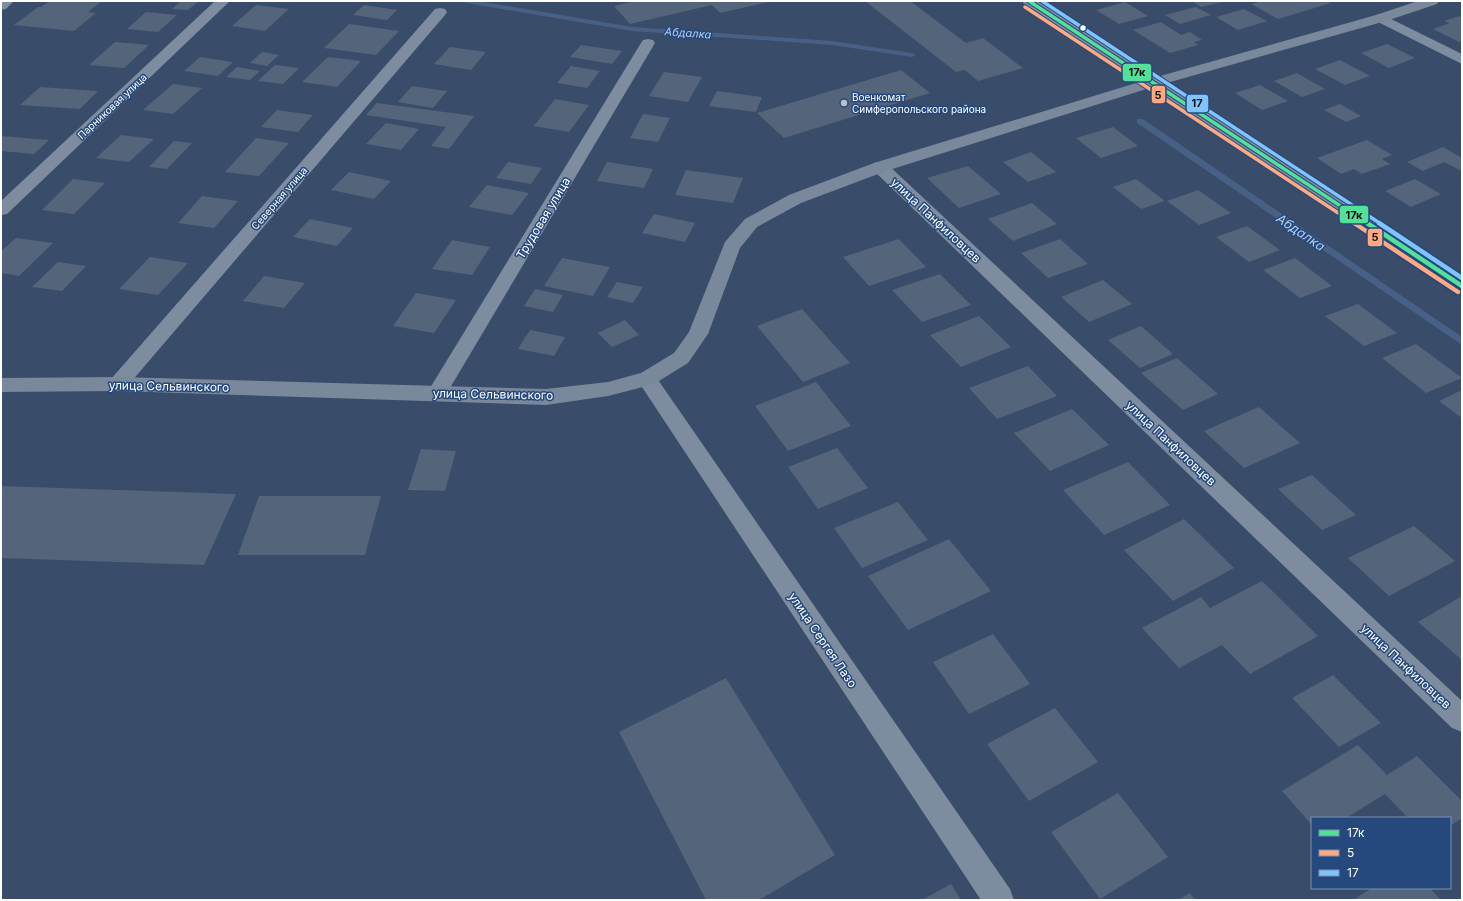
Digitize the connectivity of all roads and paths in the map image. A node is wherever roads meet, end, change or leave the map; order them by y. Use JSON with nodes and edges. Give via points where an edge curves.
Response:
{"nodes":[{"id":1,"x":7,"y":1,"type":"edge"},
{"id":2,"x":223,"y":1,"type":"edge"},
{"id":3,"x":1029,"y":1,"type":"edge"},
{"id":4,"x":1432,"y":1,"type":"edge"},
{"id":5,"x":1,"y":6,"type":"edge"},
{"id":6,"x":440,"y":12,"type":"dead end"},
{"id":7,"x":1381,"y":18,"type":"junction"},
{"id":8,"x":648,"y":43,"type":"dead end"},
{"id":9,"x":1462,"y":60,"type":"edge"},
{"id":10,"x":1151,"y":82,"type":"junction"},
{"id":11,"x":880,"y":167,"type":"junction"},
{"id":12,"x":1,"y":210,"type":"edge"},
{"id":13,"x":1462,"y":286,"type":"edge"},
{"id":14,"x":647,"y":379,"type":"junction"},
{"id":15,"x":118,"y":384,"type":"junction"},
{"id":16,"x":1,"y":385,"type":"edge"},
{"id":17,"x":437,"y":393,"type":"junction"},
{"id":18,"x":1462,"y":719,"type":"edge"},
{"id":19,"x":999,"y":900,"type":"edge"}],
"edges":[{"from":1,"to":5,"type":"street"},
{"from":2,"to":12,"type":"street","name":"Парниковая улица"},
{"from":3,"to":10,"type":"main road"},
{"from":4,"to":7,"type":"street","name":"улица Сельвинского"},
{"from":6,"to":15,"type":"street","name":"Северная улица"},
{"from":7,"to":9,"type":"street"},
{"from":7,"to":10,"type":"street","name":"улица Сельвинского"},
{"from":8,"to":17,"type":"street","name":"Трудовая улица"},
{"from":10,"to":11,"type":"street","name":"улица Сельвинского"},
{"from":10,"to":13,"type":"main road"},
{"from":11,"to":14,"type":"street","name":"улица Сельвинского","via":[[795,199],[751,223],[731,246],[698,334],[681,358]]},
{"from":11,"to":18,"type":"street","name":"улица Панфиловцев"},
{"from":14,"to":17,"type":"street","name":"улица Сельвинского","via":[[608,389],[546,397]]},
{"from":14,"to":19,"type":"street","name":"улица Сергея Лазо"},
{"from":15,"to":16,"type":"street","name":"улица Сельвинского"},
{"from":15,"to":17,"type":"street","name":"улица Сельвинского"}]}
